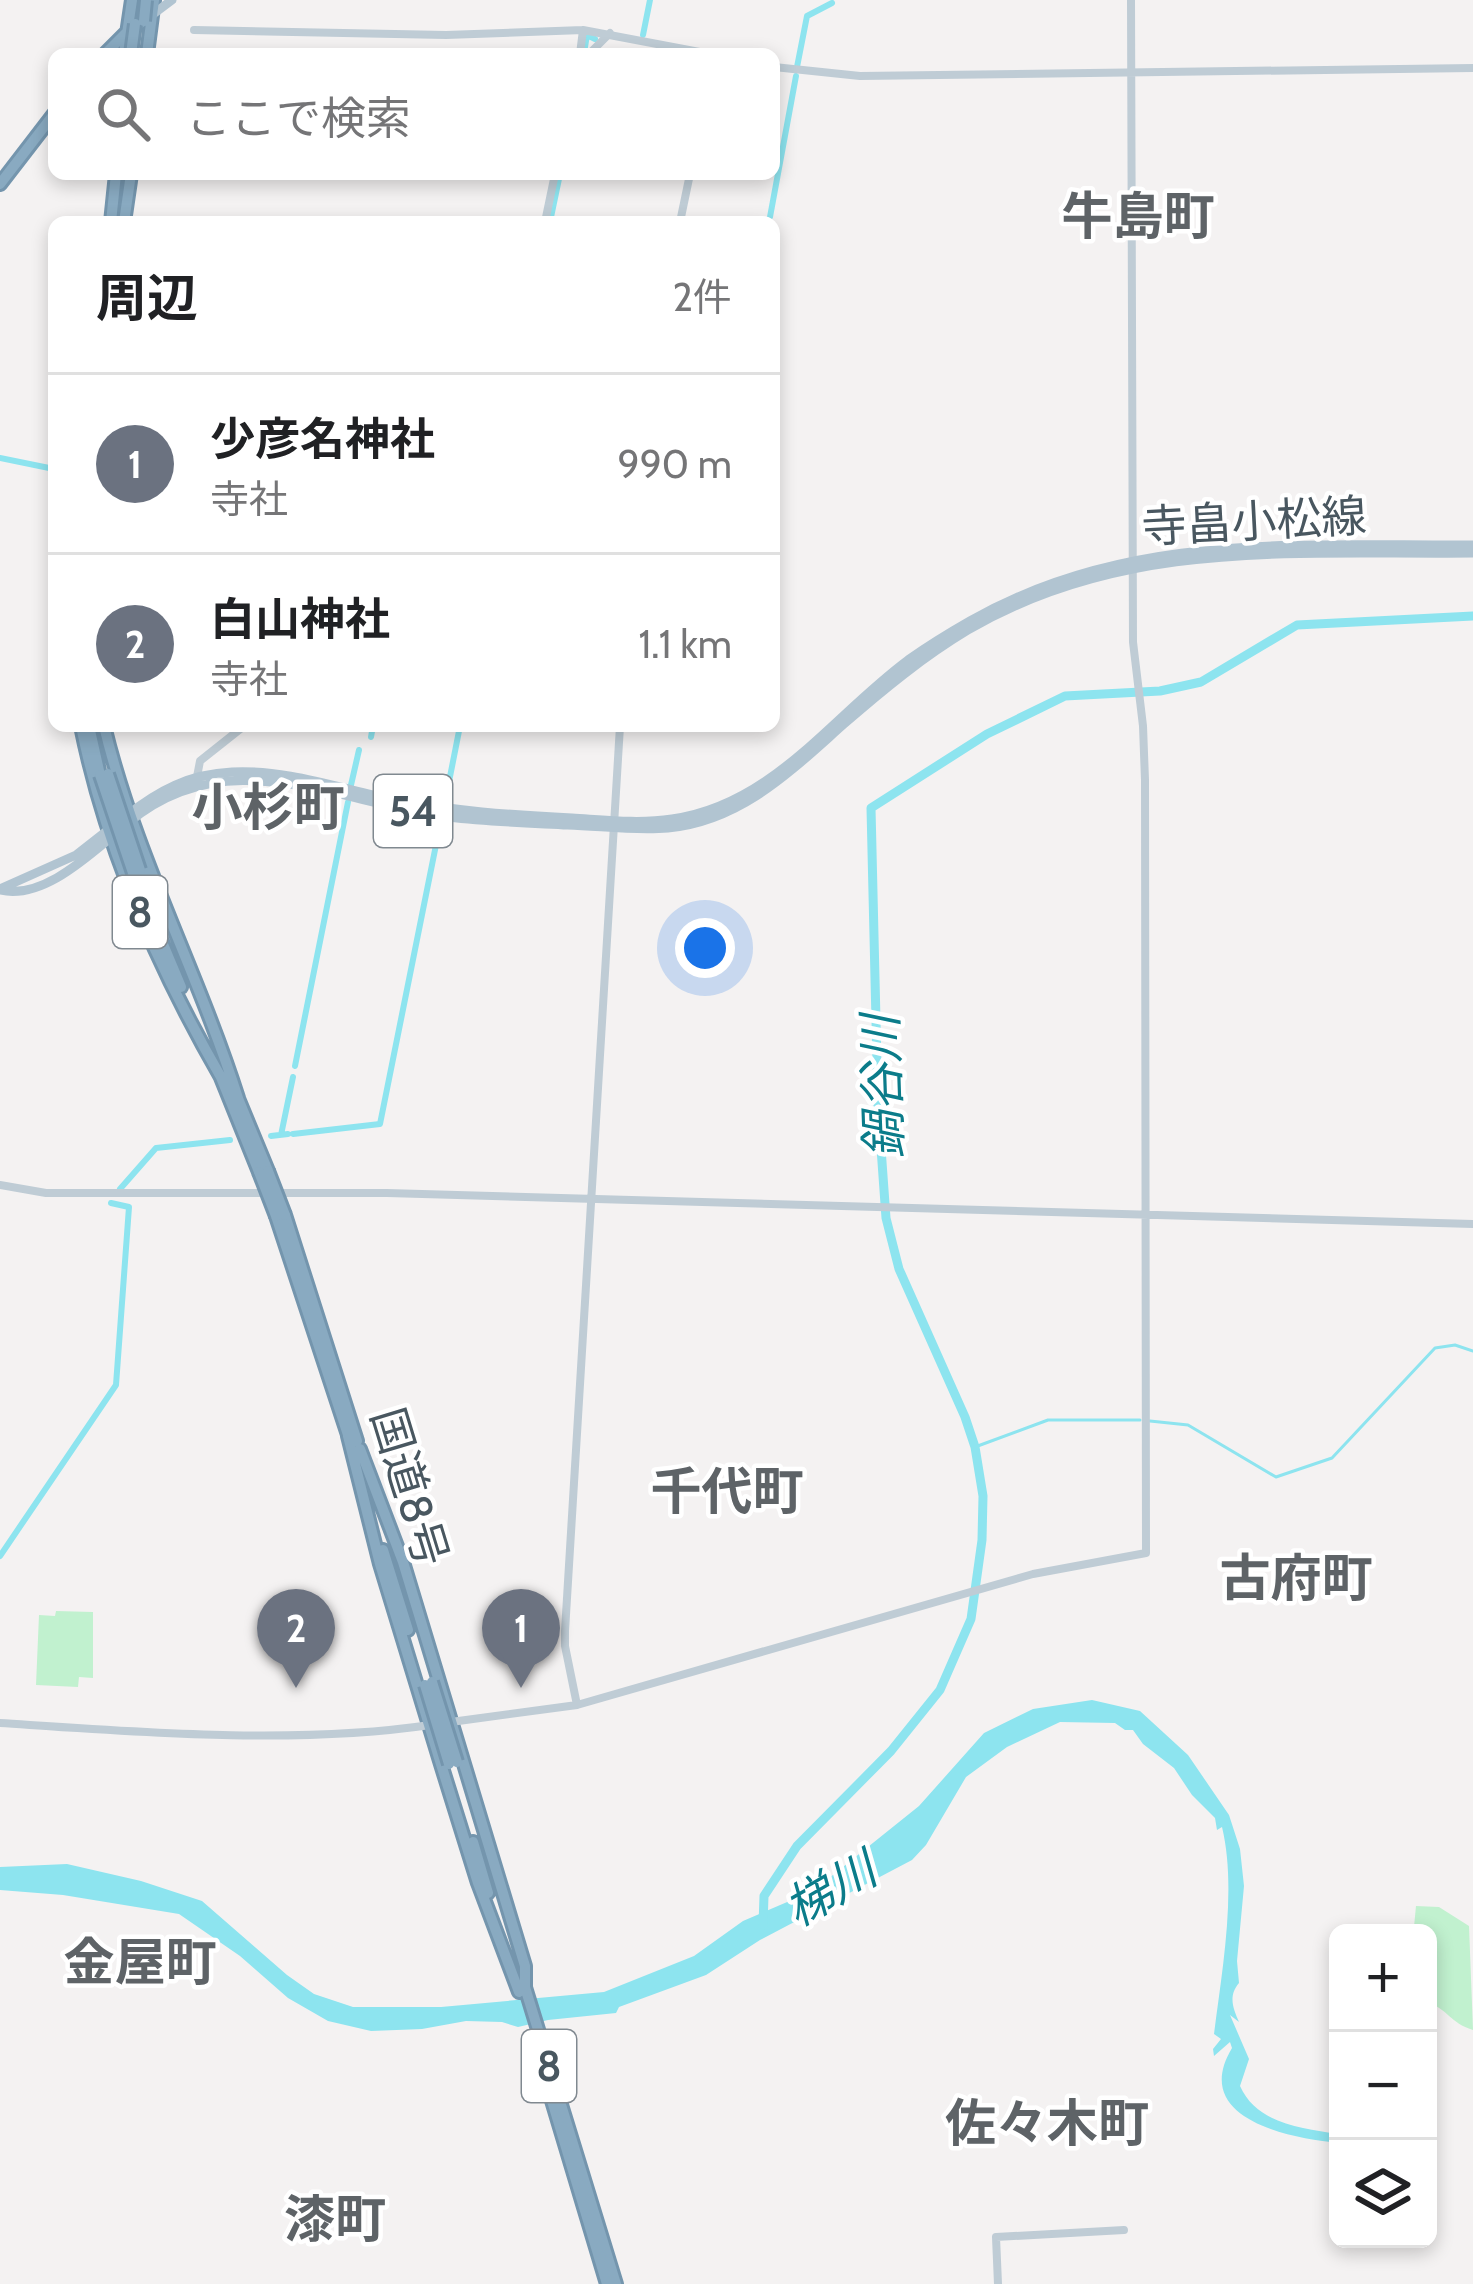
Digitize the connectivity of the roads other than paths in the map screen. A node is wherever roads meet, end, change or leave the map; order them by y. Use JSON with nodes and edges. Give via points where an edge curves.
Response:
{"nodes":[{"id":1,"x":172,"y":0,"type":"edge"},
{"id":2,"x":1131,"y":0,"type":"edge"},
{"id":3,"x":139,"y":1,"type":"edge"},
{"id":4,"x":152,"y":15,"type":"junction"},
{"id":5,"x":194,"y":30,"type":"dead end"},
{"id":6,"x":583,"y":30,"type":"junction"},
{"id":7,"x":128,"y":31,"type":"junction"},
{"id":8,"x":611,"y":32,"type":"junction"},
{"id":9,"x":112,"y":48,"type":"edge"},
{"id":10,"x":133,"y":48,"type":"edge"},
{"id":11,"x":135,"y":48,"type":"edge"},
{"id":12,"x":138,"y":48,"type":"edge"},
{"id":13,"x":581,"y":48,"type":"edge"},
{"id":14,"x":595,"y":48,"type":"edge"},
{"id":15,"x":683,"y":48,"type":"edge"},
{"id":16,"x":1473,"y":68,"type":"edge"},
{"id":17,"x":780,"y":69,"type":"edge"},
{"id":18,"x":1130,"y":74,"type":"junction"},
{"id":19,"x":48,"y":122,"type":"edge"},
{"id":20,"x":119,"y":180,"type":"edge"},
{"id":21,"x":119,"y":180,"type":"edge"},
{"id":22,"x":554,"y":180,"type":"edge"},
{"id":23,"x":689,"y":180,"type":"edge"},
{"id":24,"x":0,"y":184,"type":"edge"},
{"id":25,"x":116,"y":216,"type":"edge"},
{"id":26,"x":116,"y":216,"type":"edge"},
{"id":27,"x":546,"y":216,"type":"edge"},
{"id":28,"x":681,"y":216,"type":"edge"},
{"id":29,"x":1473,"y":549,"type":"edge"},
{"id":30,"x":1133,"y":562,"type":"junction"},
{"id":31,"x":94,"y":732,"type":"edge"},
{"id":32,"x":94,"y":732,"type":"edge"},
{"id":33,"x":95,"y":732,"type":"edge"},
{"id":34,"x":236,"y":732,"type":"edge"},
{"id":35,"x":620,"y":732,"type":"edge"},
{"id":36,"x":197,"y":780,"type":"junction"},
{"id":37,"x":130,"y":817,"type":"junction"},
{"id":38,"x":612,"y":824,"type":"junction"},
{"id":39,"x":109,"y":834,"type":"junction"},
{"id":40,"x":136,"y":871,"type":"junction"},
{"id":41,"x":0,"y":890,"type":"edge"},
{"id":42,"x":222,"y":1079,"type":"junction"},
{"id":43,"x":238,"y":1098,"type":"junction"},
{"id":44,"x":264,"y":1171,"type":"junction"},
{"id":45,"x":0,"y":1185,"type":"edge"},
{"id":46,"x":592,"y":1198,"type":"junction"},
{"id":47,"x":1146,"y":1215,"type":"junction"},
{"id":48,"x":280,"y":1216,"type":"junction"},
{"id":49,"x":1473,"y":1224,"type":"edge"},
{"id":50,"x":368,"y":1487,"type":"junction"},
{"id":51,"x":374,"y":1506,"type":"junction"},
{"id":52,"x":577,"y":1705,"type":"junction"},
{"id":53,"x":453,"y":1722,"type":"junction"},
{"id":54,"x":0,"y":1723,"type":"edge"},
{"id":55,"x":430,"y":1725,"type":"junction"},
{"id":56,"x":488,"y":1880,"type":"junction"},
{"id":57,"x":1124,"y":2230,"type":"dead end"},
{"id":58,"x":611,"y":2284,"type":"edge"},
{"id":59,"x":998,"y":2284,"type":"edge"}],
"edges":[{"from":1,"to":4,"type":"main road"},
{"from":2,"to":18,"type":"street"},
{"from":3,"to":4,"type":"highway"},
{"from":3,"to":7,"type":"highway"},
{"from":3,"to":11,"type":"highway","bridge":true},
{"from":4,"to":7,"type":"highway"},
{"from":4,"to":12,"type":"highway"},
{"from":5,"to":6,"type":"street"},
{"from":6,"to":8,"type":"street"},
{"from":6,"to":13,"type":"street"},
{"from":7,"to":9,"type":"highway"},
{"from":7,"to":10,"type":"highway"},
{"from":8,"to":14,"type":"street"},
{"from":8,"to":15,"type":"street"},
{"from":16,"to":18,"type":"street"},
{"from":17,"to":18,"type":"street","via":[[860,76]]},
{"from":18,"to":30,"type":"street"},
{"from":19,"to":24,"type":"highway"},
{"from":20,"to":25,"type":"highway"},
{"from":21,"to":26,"type":"highway"},
{"from":22,"to":27,"type":"street"},
{"from":23,"to":28,"type":"street"},
{"from":29,"to":30,"type":"main road","name":"寺畠小松線","number":"54","via":[[1241,546]]},
{"from":30,"to":38,"type":"main road","name":"寺畠小松線","number":"54","via":[[968,630],[912,666],[786,777],[734,809],[670,828]]},
{"from":30,"to":47,"type":"street","via":[[1145,780]]},
{"from":31,"to":40,"type":"highway","name":"国道8号","number":"8","bridge":true},
{"from":32,"to":39,"type":"highway","number":"8"},
{"from":33,"to":37,"type":"highway","number":"8"},
{"from":34,"to":36,"type":"street","via":[[200,761]]},
{"from":35,"to":38,"type":"street"},
{"from":36,"to":37,"type":"main road","name":"寺畠小松線","number":"54","via":[[172,784]]},
{"from":36,"to":38,"type":"main road","name":"寺畠小松線","number":"54","via":[[249,779],[447,817]]},
{"from":37,"to":39,"type":"main road","name":"寺畠小松線","number":"54"},
{"from":37,"to":43,"type":"highway"},
{"from":38,"to":46,"type":"street"},
{"from":39,"to":41,"type":"main road","name":"寺畠小松線","number":"54","via":[[44,884]]},
{"from":39,"to":42,"type":"highway","number":"8"},
{"from":40,"to":42,"type":"highway","name":"国道8号","number":"8"},
{"from":40,"to":43,"type":"highway","name":"国道8号","number":"8"},
{"from":42,"to":44,"type":"highway","name":"国道8号","number":"8"},
{"from":43,"to":44,"type":"highway","name":"国道8号","number":"8"},
{"from":44,"to":48,"type":"highway","name":"国道8号","number":"8","bridge":true},
{"from":45,"to":46,"type":"street","via":[[46,1193]]},
{"from":46,"to":47,"type":"street"},
{"from":46,"to":52,"type":"street","via":[[565,1646]]},
{"from":47,"to":49,"type":"street"},
{"from":47,"to":52,"type":"street","via":[[1146,1553],[1071,1564]]},
{"from":48,"to":50,"type":"highway","name":"国道8号","number":"8"},
{"from":48,"to":50,"type":"highway","name":"国道8号","number":"8"},
{"from":50,"to":51,"type":"highway","name":"国道8号","number":"8"},
{"from":51,"to":53,"type":"highway"},
{"from":51,"to":55,"type":"highway"},
{"from":51,"to":56,"type":"highway","name":"国道8号","number":"8","bridge":true},
{"from":52,"to":53,"type":"street"},
{"from":53,"to":55,"type":"street"},
{"from":53,"to":56,"type":"highway"},
{"from":54,"to":55,"type":"street","via":[[173,1733]]},
{"from":55,"to":56,"type":"highway"},
{"from":56,"to":58,"type":"highway","name":"国道8号","number":"8"},
{"from":57,"to":59,"type":"street","via":[[996,2236]]}]}
